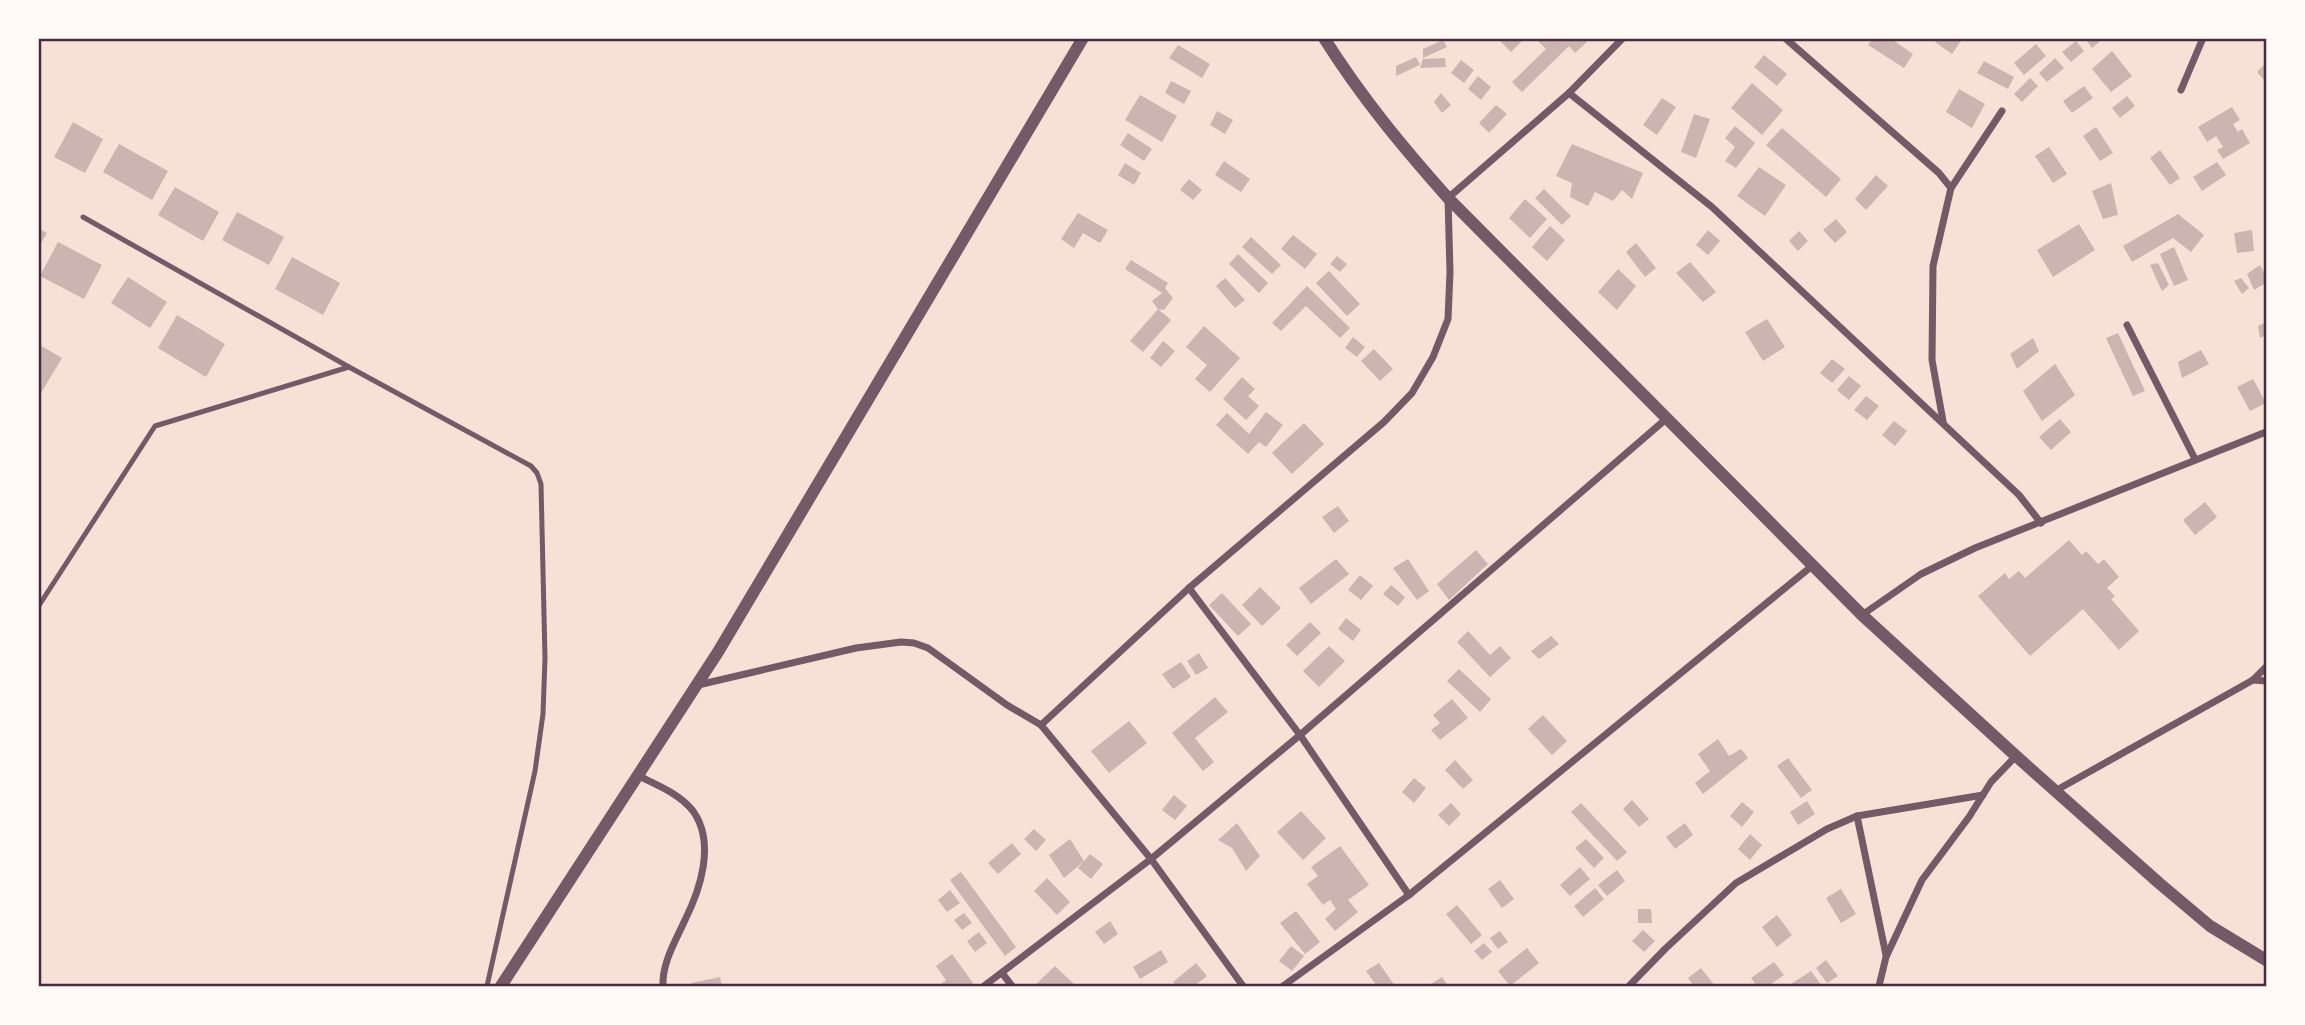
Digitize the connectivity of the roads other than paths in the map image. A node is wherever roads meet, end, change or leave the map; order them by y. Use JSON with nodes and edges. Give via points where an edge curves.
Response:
{"nodes":[{"id":1,"x":1083,"y":38,"type":"edge"},
{"id":2,"x":1324,"y":38,"type":"edge"},
{"id":3,"x":1623,"y":38,"type":"edge"},
{"id":4,"x":1785,"y":38,"type":"edge"},
{"id":5,"x":2203,"y":38,"type":"edge"},
{"id":6,"x":2180,"y":90,"type":"dead end"},
{"id":7,"x":1569,"y":93,"type":"junction"},
{"id":8,"x":2002,"y":111,"type":"dead end"},
{"id":9,"x":1951,"y":188,"type":"junction"},
{"id":10,"x":1448,"y":198,"type":"junction"},
{"id":11,"x":83,"y":216,"type":"dead end"},
{"id":12,"x":2127,"y":324,"type":"dead end"},
{"id":13,"x":349,"y":367,"type":"junction"},
{"id":14,"x":1666,"y":419,"type":"junction"},
{"id":15,"x":1943,"y":422,"type":"junction"},
{"id":16,"x":2266,"y":432,"type":"edge"},
{"id":17,"x":2195,"y":459,"type":"junction"},
{"id":18,"x":2041,"y":523,"type":"junction"},
{"id":19,"x":1812,"y":566,"type":"junction"},
{"id":20,"x":1189,"y":588,"type":"junction"},
{"id":21,"x":38,"y":607,"type":"edge"},
{"id":22,"x":1863,"y":615,"type":"junction"},
{"id":23,"x":2266,"y":667,"type":"edge"},
{"id":24,"x":2253,"y":680,"type":"junction"},
{"id":25,"x":2266,"y":681,"type":"edge"},
{"id":26,"x":697,"y":685,"type":"junction"},
{"id":27,"x":1041,"y":725,"type":"junction"},
{"id":28,"x":1300,"y":735,"type":"junction"},
{"id":29,"x":2015,"y":756,"type":"junction"},
{"id":30,"x":639,"y":776,"type":"junction"},
{"id":31,"x":2055,"y":791,"type":"junction"},
{"id":32,"x":1983,"y":795,"type":"junction"},
{"id":33,"x":1857,"y":816,"type":"junction"},
{"id":34,"x":1152,"y":859,"type":"junction"},
{"id":35,"x":1409,"y":895,"type":"junction"},
{"id":36,"x":1886,"y":957,"type":"junction"},
{"id":37,"x":2266,"y":960,"type":"edge"},
{"id":38,"x":1002,"y":973,"type":"junction"},
{"id":39,"x":487,"y":986,"type":"edge"},
{"id":40,"x":501,"y":986,"type":"edge"},
{"id":41,"x":663,"y":986,"type":"edge"},
{"id":42,"x":984,"y":986,"type":"edge"},
{"id":43,"x":1012,"y":986,"type":"edge"},
{"id":44,"x":1243,"y":986,"type":"edge"},
{"id":45,"x":1283,"y":986,"type":"edge"},
{"id":46,"x":1629,"y":986,"type":"edge"},
{"id":47,"x":1879,"y":986,"type":"edge"}],
"edges":[{"from":1,"to":26,"type":"street"},
{"from":2,"to":10,"type":"street","via":[[1358,91]]},
{"from":3,"to":7,"type":"street"},
{"from":4,"to":9,"type":"street"},
{"from":5,"to":6,"type":"street"},
{"from":7,"to":10,"type":"street"},
{"from":7,"to":15,"type":"street","via":[[1712,207]]},
{"from":8,"to":9,"type":"street"},
{"from":9,"to":15,"type":"street","via":[[1933,266],[1931,360]]},
{"from":10,"to":14,"type":"street"},
{"from":10,"to":20,"type":"street","via":[[1448,319],[1412,393]]},
{"from":11,"to":13,"type":"lane"},
{"from":12,"to":17,"type":"street"},
{"from":13,"to":21,"type":"lane","via":[[155,426]]},
{"from":13,"to":39,"type":"lane","via":[[531,466],[541,484],[543,715]]},
{"from":14,"to":19,"type":"street"},
{"from":14,"to":28,"type":"street"},
{"from":15,"to":18,"type":"street","via":[[2019,495]]},
{"from":16,"to":17,"type":"street"},
{"from":17,"to":18,"type":"street"},
{"from":18,"to":22,"type":"street","via":[[1921,574]]},
{"from":19,"to":22,"type":"street"},
{"from":19,"to":35,"type":"street"},
{"from":20,"to":27,"type":"street"},
{"from":20,"to":28,"type":"street"},
{"from":22,"to":29,"type":"street"},
{"from":23,"to":24,"type":"street"},
{"from":24,"to":25,"type":"street"},
{"from":24,"to":31,"type":"street"},
{"from":26,"to":27,"type":"street","via":[[856,648],[915,643]]},
{"from":26,"to":30,"type":"street"},
{"from":27,"to":34,"type":"street"},
{"from":28,"to":34,"type":"street"},
{"from":28,"to":35,"type":"street"},
{"from":29,"to":31,"type":"street"},
{"from":29,"to":32,"type":"street"},
{"from":30,"to":40,"type":"street"},
{"from":30,"to":41,"type":"street","via":[[673,793],[693,811],[704,846],[696,898],[671,948],[662,973]]},
{"from":31,"to":37,"type":"street","via":[[2210,926]]},
{"from":32,"to":33,"type":"street"},
{"from":32,"to":36,"type":"street","via":[[1922,880]]},
{"from":33,"to":36,"type":"street"},
{"from":33,"to":46,"type":"street","via":[[1736,883]]},
{"from":34,"to":38,"type":"street"},
{"from":34,"to":44,"type":"street"},
{"from":35,"to":45,"type":"street"},
{"from":36,"to":47,"type":"street"},
{"from":38,"to":42,"type":"street"},
{"from":38,"to":43,"type":"street"}]}
